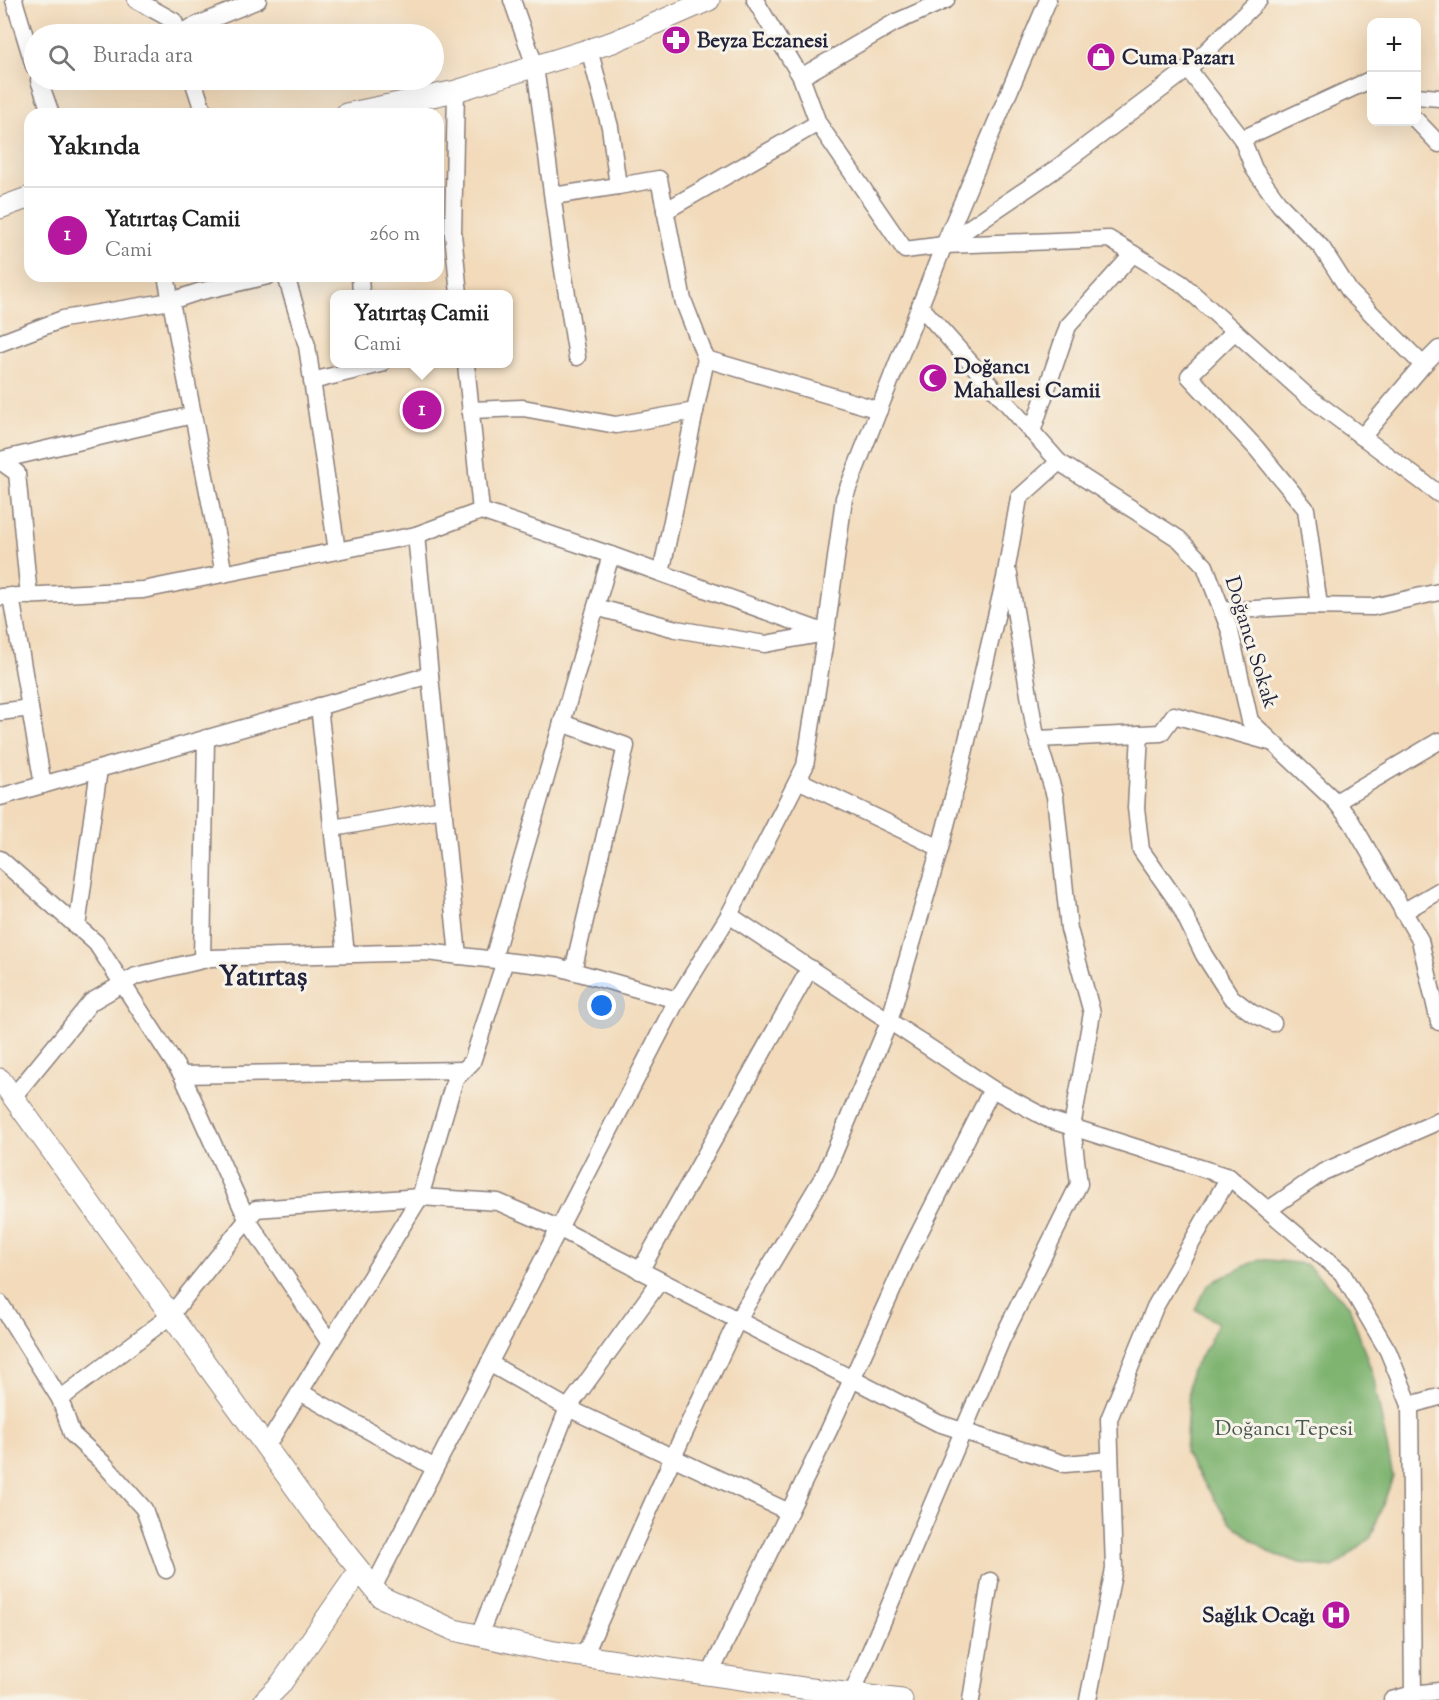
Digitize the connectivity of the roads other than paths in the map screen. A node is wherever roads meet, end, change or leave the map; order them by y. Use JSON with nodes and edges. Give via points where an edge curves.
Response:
{"nodes":[{"id":1,"x":14,"y":0,"type":"edge"},
{"id":2,"x":136,"y":0,"type":"edge"},
{"id":3,"x":258,"y":0,"type":"edge"},
{"id":4,"x":512,"y":0,"type":"edge"},
{"id":5,"x":709,"y":0,"type":"edge"},
{"id":6,"x":755,"y":0,"type":"edge"},
{"id":7,"x":946,"y":0,"type":"edge"},
{"id":8,"x":1048,"y":0,"type":"edge"},
{"id":9,"x":1259,"y":0,"type":"edge"},
{"id":10,"x":175,"y":24,"type":"edge"},
{"id":11,"x":202,"y":24,"type":"edge"},
{"id":12,"x":24,"y":33,"type":"edge"},
{"id":13,"x":589,"y":49,"type":"junction"},
{"id":14,"x":535,"y":66,"type":"junction"},
{"id":15,"x":1188,"y":69,"type":"junction"},
{"id":16,"x":801,"y":77,"type":"junction"},
{"id":17,"x":1367,"y":80,"type":"edge"},
{"id":18,"x":43,"y":90,"type":"edge"},
{"id":19,"x":196,"y":90,"type":"edge"},
{"id":20,"x":456,"y":91,"type":"junction"},
{"id":21,"x":1421,"y":96,"type":"edge"},
{"id":22,"x":1439,"y":98,"type":"edge"},
{"id":23,"x":49,"y":108,"type":"edge"},
{"id":24,"x":202,"y":108,"type":"edge"},
{"id":25,"x":375,"y":108,"type":"edge"},
{"id":26,"x":818,"y":123,"type":"junction"},
{"id":27,"x":1421,"y":125,"type":"edge"},
{"id":28,"x":1242,"y":139,"type":"junction"},
{"id":29,"x":1439,"y":144,"type":"edge"},
{"id":30,"x":618,"y":186,"type":"junction"},
{"id":31,"x":553,"y":196,"type":"junction"},
{"id":32,"x":24,"y":198,"type":"edge"},
{"id":33,"x":0,"y":208,"type":"edge"},
{"id":34,"x":665,"y":211,"type":"junction"},
{"id":35,"x":445,"y":236,"type":"edge"},
{"id":36,"x":944,"y":245,"type":"junction"},
{"id":37,"x":1133,"y":254,"type":"junction"},
{"id":38,"x":167,"y":282,"type":"edge"},
{"id":39,"x":242,"y":282,"type":"edge"},
{"id":40,"x":288,"y":282,"type":"edge"},
{"id":41,"x":458,"y":290,"type":"edge"},
{"id":42,"x":171,"y":301,"type":"junction"},
{"id":43,"x":920,"y":306,"type":"junction"},
{"id":44,"x":1235,"y":331,"type":"junction"},
{"id":45,"x":0,"y":343,"type":"edge"},
{"id":46,"x":1439,"y":349,"type":"edge"},
{"id":47,"x":577,"y":357,"type":"dead end"},
{"id":48,"x":706,"y":359,"type":"junction"},
{"id":49,"x":1423,"y":365,"type":"junction"},
{"id":50,"x":359,"y":368,"type":"edge"},
{"id":51,"x":466,"y":368,"type":"edge"},
{"id":52,"x":312,"y":381,"type":"junction"},
{"id":53,"x":470,"y":410,"type":"junction"},
{"id":54,"x":879,"y":410,"type":"junction"},
{"id":55,"x":695,"y":411,"type":"junction"},
{"id":56,"x":193,"y":415,"type":"junction"},
{"id":57,"x":1032,"y":432,"type":"junction"},
{"id":58,"x":1362,"y":437,"type":"junction"},
{"id":59,"x":0,"y":461,"type":"edge"},
{"id":60,"x":1059,"y":462,"type":"junction"},
{"id":61,"x":1439,"y":494,"type":"edge"},
{"id":62,"x":481,"y":511,"type":"junction"},
{"id":63,"x":416,"y":535,"type":"junction"},
{"id":64,"x":337,"y":551,"type":"junction"},
{"id":65,"x":611,"y":555,"type":"junction"},
{"id":66,"x":1007,"y":564,"type":"junction"},
{"id":67,"x":661,"y":573,"type":"junction"},
{"id":68,"x":224,"y":574,"type":"junction"},
{"id":69,"x":1439,"y":592,"type":"edge"},
{"id":70,"x":29,"y":596,"type":"junction"},
{"id":71,"x":6,"y":597,"type":"edge"},
{"id":72,"x":1319,"y":606,"type":"junction"},
{"id":73,"x":596,"y":607,"type":"junction"},
{"id":74,"x":1222,"y":611,"type":"junction"},
{"id":75,"x":826,"y":633,"type":"junction"},
{"id":76,"x":430,"y":675,"type":"junction"},
{"id":77,"x":319,"y":706,"type":"junction"},
{"id":78,"x":30,"y":708,"type":"junction"},
{"id":79,"x":0,"y":712,"type":"edge"},
{"id":80,"x":562,"y":723,"type":"junction"},
{"id":81,"x":1140,"y":734,"type":"junction"},
{"id":82,"x":206,"y":738,"type":"junction"},
{"id":83,"x":1038,"y":739,"type":"junction"},
{"id":84,"x":1439,"y":741,"type":"edge"},
{"id":85,"x":1273,"y":743,"type":"junction"},
{"id":86,"x":99,"y":769,"type":"junction"},
{"id":87,"x":798,"y":780,"type":"junction"},
{"id":88,"x":43,"y":785,"type":"junction"},
{"id":89,"x":0,"y":797,"type":"edge"},
{"id":90,"x":1336,"y":802,"type":"junction"},
{"id":91,"x":443,"y":809,"type":"junction"},
{"id":92,"x":333,"y":828,"type":"junction"},
{"id":93,"x":940,"y":848,"type":"junction"},
{"id":94,"x":0,"y":859,"type":"edge"},
{"id":95,"x":1439,"y":891,"type":"edge"},
{"id":96,"x":1403,"y":912,"type":"junction"},
{"id":97,"x":729,"y":915,"type":"junction"},
{"id":98,"x":77,"y":927,"type":"junction"},
{"id":99,"x":346,"y":954,"type":"junction"},
{"id":100,"x":458,"y":956,"type":"junction"},
{"id":101,"x":202,"y":960,"type":"junction"},
{"id":102,"x":499,"y":960,"type":"junction"},
{"id":103,"x":810,"y":968,"type":"junction"},
{"id":104,"x":573,"y":971,"type":"junction"},
{"id":105,"x":122,"y":984,"type":"junction"},
{"id":106,"x":677,"y":1000,"type":"junction"},
{"id":107,"x":889,"y":1022,"type":"junction"},
{"id":108,"x":1439,"y":1022,"type":"edge"},
{"id":109,"x":1273,"y":1023,"type":"dead end"},
{"id":110,"x":464,"y":1070,"type":"junction"},
{"id":111,"x":182,"y":1075,"type":"junction"},
{"id":112,"x":4,"y":1085,"type":"edge"},
{"id":113,"x":992,"y":1089,"type":"junction"},
{"id":114,"x":1439,"y":1121,"type":"edge"},
{"id":115,"x":1072,"y":1127,"type":"junction"},
{"id":116,"x":1229,"y":1177,"type":"junction"},
{"id":117,"x":420,"y":1197,"type":"junction"},
{"id":118,"x":1268,"y":1210,"type":"junction"},
{"id":119,"x":247,"y":1219,"type":"junction"},
{"id":120,"x":558,"y":1228,"type":"junction"},
{"id":121,"x":640,"y":1271,"type":"junction"},
{"id":122,"x":660,"y":1281,"type":"junction"},
{"id":123,"x":0,"y":1303,"type":"edge"},
{"id":124,"x":171,"y":1316,"type":"junction"},
{"id":125,"x":737,"y":1321,"type":"junction"},
{"id":126,"x":330,"y":1343,"type":"junction"},
{"id":127,"x":489,"y":1363,"type":"junction"},
{"id":128,"x":852,"y":1379,"type":"junction"},
{"id":129,"x":300,"y":1392,"type":"junction"},
{"id":130,"x":1439,"y":1397,"type":"edge"},
{"id":131,"x":60,"y":1399,"type":"junction"},
{"id":132,"x":1410,"y":1405,"type":"junction"},
{"id":133,"x":568,"y":1407,"type":"junction"},
{"id":134,"x":963,"y":1431,"type":"junction"},
{"id":135,"x":266,"y":1447,"type":"junction"},
{"id":136,"x":673,"y":1457,"type":"junction"},
{"id":137,"x":1110,"y":1460,"type":"junction"},
{"id":138,"x":435,"y":1468,"type":"junction"},
{"id":139,"x":789,"y":1512,"type":"junction"},
{"id":140,"x":166,"y":1570,"type":"dead end"},
{"id":141,"x":359,"y":1571,"type":"junction"},
{"id":142,"x":990,"y":1581,"type":"dead end"},
{"id":143,"x":373,"y":1588,"type":"junction"},
{"id":144,"x":479,"y":1636,"type":"junction"},
{"id":145,"x":585,"y":1656,"type":"junction"},
{"id":146,"x":710,"y":1674,"type":"junction"},
{"id":147,"x":1439,"y":1691,"type":"edge"},
{"id":148,"x":852,"y":1694,"type":"junction"},
{"id":149,"x":1413,"y":1694,"type":"junction"},
{"id":150,"x":265,"y":1700,"type":"edge"},
{"id":151,"x":902,"y":1700,"type":"edge"},
{"id":152,"x":971,"y":1700,"type":"edge"},
{"id":153,"x":1088,"y":1700,"type":"edge"},
{"id":154,"x":1392,"y":1700,"type":"edge"}],
"edges":[{"from":1,"to":12,"type":"street"},
{"from":2,"to":10,"type":"street"},
{"from":3,"to":11,"type":"street"},
{"from":4,"to":14,"type":"street"},
{"from":5,"to":13,"type":"street"},
{"from":6,"to":16,"type":"street"},
{"from":7,"to":16,"type":"street","via":[[894,23]]},
{"from":8,"to":36,"type":"street"},
{"from":9,"to":15,"type":"street"},
{"from":13,"to":14,"type":"street"},
{"from":13,"to":30,"type":"street","via":[[610,127]]},
{"from":14,"to":20,"type":"street"},
{"from":14,"to":31,"type":"street"},
{"from":15,"to":28,"type":"street"},
{"from":15,"to":36,"type":"street","via":[[1053,171]]},
{"from":16,"to":26,"type":"street"},
{"from":17,"to":28,"type":"street"},
{"from":18,"to":23,"type":"street"},
{"from":19,"to":24,"type":"street"},
{"from":20,"to":25,"type":"street"},
{"from":20,"to":35,"type":"street"},
{"from":21,"to":22,"type":"street"},
{"from":26,"to":34,"type":"street"},
{"from":26,"to":36,"type":"street","via":[[905,250]]},
{"from":27,"to":29,"type":"street"},
{"from":28,"to":49,"type":"street","via":[[1254,169],[1280,205],[1322,248],[1350,292]]},
{"from":30,"to":31,"type":"street"},
{"from":30,"to":34,"type":"street","via":[[659,179]]},
{"from":31,"to":47,"type":"street"},
{"from":32,"to":33,"type":"street"},
{"from":34,"to":48,"type":"street","via":[[684,300]]},
{"from":35,"to":41,"type":"street"},
{"from":36,"to":37,"type":"street","via":[[1109,239]]},
{"from":36,"to":43,"type":"street"},
{"from":37,"to":44,"type":"street","via":[[1181,283]]},
{"from":37,"to":57,"type":"street","via":[[1068,326]]},
{"from":38,"to":42,"type":"street"},
{"from":39,"to":42,"type":"street"},
{"from":40,"to":52,"type":"street","via":[[307,346]]},
{"from":42,"to":45,"type":"street","via":[[63,319]]},
{"from":42,"to":56,"type":"street"},
{"from":43,"to":54,"type":"street"},
{"from":43,"to":57,"type":"street","name":"Doğancı Sokak"},
{"from":44,"to":58,"type":"street","via":[[1305,394]]},
{"from":44,"to":72,"type":"street","via":[[1189,376],[1306,509]]},
{"from":46,"to":49,"type":"street"},
{"from":48,"to":54,"type":"street"},
{"from":48,"to":55,"type":"street"},
{"from":49,"to":58,"type":"street"},
{"from":50,"to":52,"type":"street"},
{"from":51,"to":53,"type":"street"},
{"from":52,"to":64,"type":"street"},
{"from":53,"to":55,"type":"street","via":[[523,408],[616,424]]},
{"from":53,"to":62,"type":"street"},
{"from":54,"to":75,"type":"street","via":[[844,498]]},
{"from":55,"to":67,"type":"street"},
{"from":56,"to":59,"type":"street"},
{"from":56,"to":68,"type":"street"},
{"from":57,"to":60,"type":"street","name":"Doğancı Sokak"},
{"from":58,"to":61,"type":"street"},
{"from":59,"to":70,"type":"street","via":[[17,473]]},
{"from":60,"to":66,"type":"street","via":[[1019,498]]},
{"from":60,"to":74,"type":"street","name":"Doğancı Sokak","via":[[1179,539],[1205,566]]},
{"from":62,"to":63,"type":"street"},
{"from":62,"to":65,"type":"street"},
{"from":63,"to":64,"type":"street"},
{"from":63,"to":76,"type":"street"},
{"from":64,"to":68,"type":"street"},
{"from":65,"to":67,"type":"street"},
{"from":65,"to":73,"type":"street"},
{"from":66,"to":83,"type":"street"},
{"from":66,"to":93,"type":"street"},
{"from":67,"to":75,"type":"street"},
{"from":68,"to":70,"type":"street","via":[[143,590]]},
{"from":69,"to":72,"type":"street","via":[[1373,608]]},
{"from":70,"to":71,"type":"street"},
{"from":71,"to":78,"type":"street"},
{"from":72,"to":74,"type":"street"},
{"from":73,"to":75,"type":"street","via":[[676,629],[765,644]]},
{"from":73,"to":80,"type":"street"},
{"from":74,"to":85,"type":"street","name":"Doğancı Sokak","via":[[1250,721]]},
{"from":75,"to":87,"type":"street","via":[[806,766]]},
{"from":76,"to":77,"type":"street"},
{"from":76,"to":91,"type":"street"},
{"from":77,"to":82,"type":"street"},
{"from":77,"to":92,"type":"street"},
{"from":78,"to":79,"type":"street"},
{"from":78,"to":88,"type":"street"},
{"from":80,"to":102,"type":"street"},
{"from":80,"to":104,"type":"street","via":[[626,746]]},
{"from":81,"to":83,"type":"street"},
{"from":81,"to":85,"type":"street","via":[[1161,733],[1174,715]]},
{"from":81,"to":109,"type":"street","via":[[1136,808],[1142,850],[1179,904],[1204,955],[1231,997]]},
{"from":82,"to":86,"type":"street"},
{"from":82,"to":101,"type":"street"},
{"from":83,"to":115,"type":"street","via":[[1055,796],[1069,929],[1092,1012]]},
{"from":84,"to":90,"type":"street"},
{"from":85,"to":90,"type":"street","name":"Doğancı Sokak"},
{"from":86,"to":88,"type":"street"},
{"from":86,"to":98,"type":"street"},
{"from":87,"to":93,"type":"street"},
{"from":87,"to":97,"type":"street"},
{"from":88,"to":89,"type":"street"},
{"from":90,"to":96,"type":"street","name":"Doğancı Sokak"},
{"from":91,"to":92,"type":"street"},
{"from":91,"to":100,"type":"street"},
{"from":92,"to":99,"type":"street"},
{"from":93,"to":107,"type":"street"},
{"from":94,"to":98,"type":"street"},
{"from":95,"to":96,"type":"street"},
{"from":96,"to":108,"type":"street","name":"Doğancı Sokak","via":[[1420,940]]},
{"from":97,"to":103,"type":"street"},
{"from":97,"to":106,"type":"street"},
{"from":98,"to":105,"type":"street","via":[[96,943]]},
{"from":99,"to":100,"type":"street","via":[[426,952]]},
{"from":99,"to":101,"type":"street"},
{"from":100,"to":102,"type":"street"},
{"from":101,"to":105,"type":"street","via":[[136,976]]},
{"from":102,"to":104,"type":"street"},
{"from":102,"to":110,"type":"street","via":[[472,1062]]},
{"from":103,"to":107,"type":"street"},
{"from":103,"to":121,"type":"street"},
{"from":104,"to":106,"type":"street"},
{"from":105,"to":111,"type":"street"},
{"from":105,"to":112,"type":"street","via":[[92,1002]]},
{"from":106,"to":120,"type":"street"},
{"from":107,"to":113,"type":"street"},
{"from":107,"to":125,"type":"street","via":[[826,1172]]},
{"from":110,"to":111,"type":"street"},
{"from":110,"to":117,"type":"street","via":[[455,1079]]},
{"from":111,"to":119,"type":"street"},
{"from":112,"to":124,"type":"street"},
{"from":113,"to":115,"type":"street","via":[[1050,1120]]},
{"from":113,"to":128,"type":"street","via":[[911,1249]]},
{"from":114,"to":118,"type":"street","via":[[1323,1172]]},
{"from":115,"to":116,"type":"street"},
{"from":115,"to":134,"type":"street","via":[[1079,1184],[1002,1340]]},
{"from":116,"to":118,"type":"street"},
{"from":116,"to":137,"type":"street","via":[[1155,1307],[1108,1419]]},
{"from":117,"to":119,"type":"street","via":[[255,1209]]},
{"from":117,"to":120,"type":"street","via":[[498,1202]]},
{"from":117,"to":126,"type":"street"},
{"from":118,"to":132,"type":"street","via":[[1342,1273],[1388,1351]]},
{"from":119,"to":124,"type":"street"},
{"from":119,"to":126,"type":"street"},
{"from":120,"to":121,"type":"street"},
{"from":120,"to":127,"type":"street"},
{"from":121,"to":122,"type":"street"},
{"from":122,"to":125,"type":"street"},
{"from":122,"to":133,"type":"street"},
{"from":123,"to":131,"type":"street"},
{"from":124,"to":131,"type":"street"},
{"from":124,"to":135,"type":"street"},
{"from":125,"to":128,"type":"street"},
{"from":125,"to":136,"type":"street"},
{"from":126,"to":129,"type":"street"},
{"from":127,"to":133,"type":"street"},
{"from":127,"to":138,"type":"street"},
{"from":128,"to":134,"type":"street","via":[[938,1423]]},
{"from":128,"to":139,"type":"street"},
{"from":129,"to":135,"type":"street"},
{"from":129,"to":138,"type":"street"},
{"from":130,"to":132,"type":"street"},
{"from":131,"to":140,"type":"street","via":[[72,1434],[144,1509]]},
{"from":132,"to":149,"type":"street"},
{"from":133,"to":136,"type":"street"},
{"from":133,"to":144,"type":"street"},
{"from":134,"to":137,"type":"street","via":[[1065,1464]]},
{"from":134,"to":148,"type":"street"},
{"from":135,"to":141,"type":"street"},
{"from":136,"to":139,"type":"street"},
{"from":136,"to":145,"type":"street"},
{"from":137,"to":153,"type":"street","via":[[1114,1569]]},
{"from":138,"to":143,"type":"street"},
{"from":139,"to":146,"type":"street"},
{"from":141,"to":143,"type":"street"},
{"from":141,"to":150,"type":"street","via":[[280,1685]]},
{"from":142,"to":152,"type":"street"},
{"from":143,"to":144,"type":"street","via":[[381,1597],[454,1630]]},
{"from":144,"to":145,"type":"street"},
{"from":145,"to":146,"type":"street"},
{"from":146,"to":148,"type":"street"},
{"from":147,"to":149,"type":"street"},
{"from":148,"to":151,"type":"street"},
{"from":149,"to":154,"type":"street"}]}
